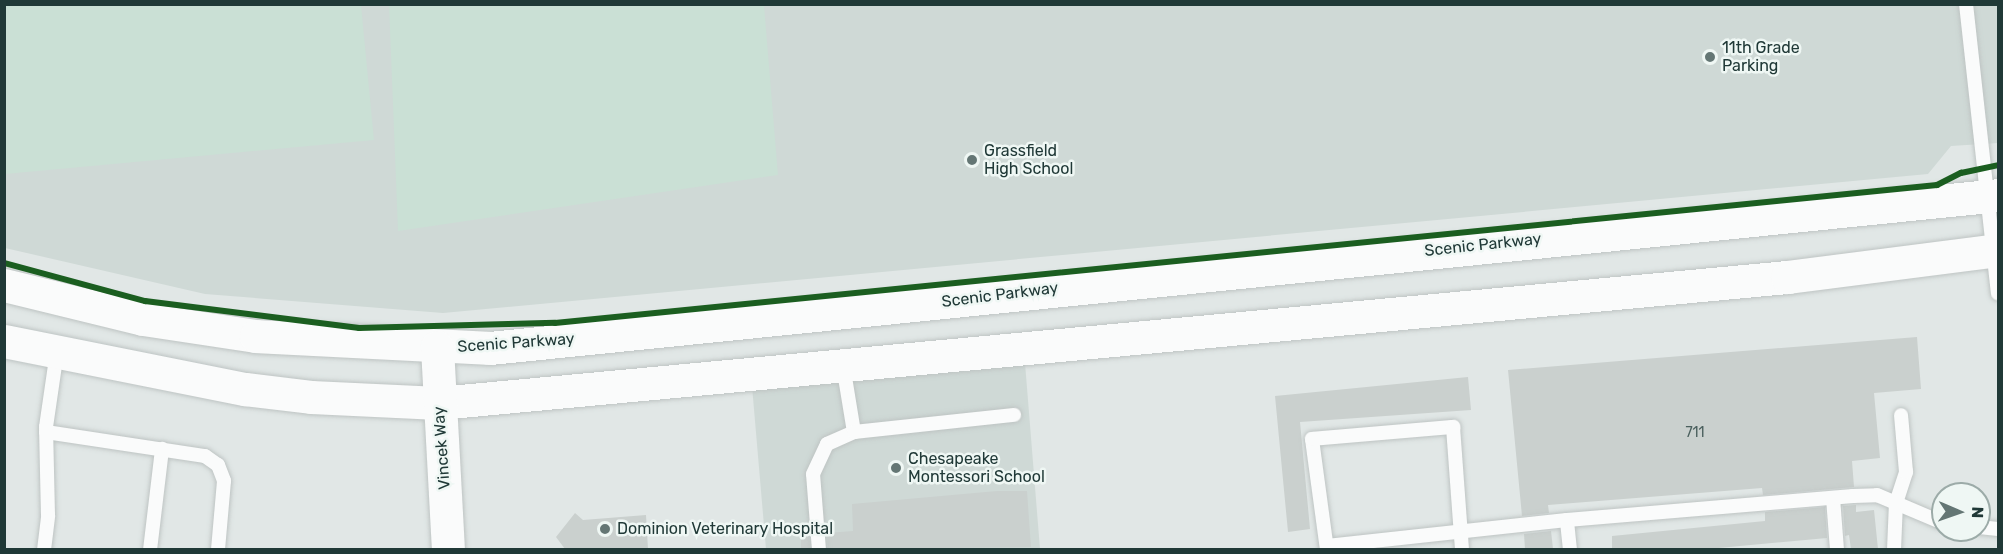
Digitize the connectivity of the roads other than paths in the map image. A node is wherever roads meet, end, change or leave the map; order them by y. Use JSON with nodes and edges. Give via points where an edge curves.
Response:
{"nodes":[{"id":1,"x":1966,"y":4,"type":"edge"},
{"id":2,"x":1994,"y":195,"type":"edge"},
{"id":3,"x":1996,"y":250,"type":"edge"},
{"id":4,"x":4,"y":285,"type":"edge"},
{"id":5,"x":1998,"y":293,"type":"edge"},
{"id":6,"x":4,"y":341,"type":"edge"},
{"id":7,"x":437,"y":347,"type":"junction"},
{"id":8,"x":57,"y":352,"type":"junction"},
{"id":9,"x":843,"y":363,"type":"junction"},
{"id":10,"x":439,"y":403,"type":"junction"},
{"id":11,"x":1014,"y":415,"type":"dead end"},
{"id":12,"x":1901,"y":415,"type":"dead end"},
{"id":13,"x":46,"y":432,"type":"junction"},
{"id":14,"x":854,"y":432,"type":"junction"},
{"id":15,"x":162,"y":449,"type":"junction"},
{"id":16,"x":1833,"y":498,"type":"junction"},
{"id":17,"x":1896,"y":503,"type":"junction"},
{"id":18,"x":1931,"y":518,"type":"edge"},
{"id":19,"x":1567,"y":520,"type":"junction"},
{"id":20,"x":1464,"y":532,"type":"junction"},
{"id":21,"x":1327,"y":548,"type":"edge"},
{"id":22,"x":44,"y":549,"type":"edge"},
{"id":23,"x":150,"y":549,"type":"edge"},
{"id":24,"x":218,"y":549,"type":"edge"},
{"id":25,"x":448,"y":549,"type":"edge"},
{"id":26,"x":819,"y":549,"type":"edge"},
{"id":27,"x":1462,"y":549,"type":"edge"},
{"id":28,"x":1570,"y":549,"type":"edge"},
{"id":29,"x":1837,"y":549,"type":"edge"},
{"id":30,"x":1894,"y":549,"type":"edge"}],
"edges":[{"from":1,"to":2,"type":"lane"},
{"from":2,"to":3,"type":"lane"},
{"from":2,"to":7,"type":"street","name":"Scenic Parkway","via":[[1108,283],[759,322],[490,348]]},
{"from":3,"to":5,"type":"lane"},
{"from":3,"to":9,"type":"street","via":[[1787,277]]},
{"from":4,"to":7,"type":"street","name":"Scenic Parkway","via":[[143,319],[256,336]]},
{"from":6,"to":8,"type":"street"},
{"from":7,"to":10,"type":"street","name":"Vincek Way"},
{"from":8,"to":10,"type":"street","via":[[245,389],[311,397]]},
{"from":8,"to":13,"type":"lane"},
{"from":9,"to":10,"type":"street"},
{"from":9,"to":14,"type":"lane"},
{"from":10,"to":25,"type":"street","name":"Vincek Way"},
{"from":11,"to":14,"type":"lane"},
{"from":12,"to":17,"type":"lane","via":[[1906,472]]},
{"from":13,"to":15,"type":"lane"},
{"from":13,"to":22,"type":"lane","via":[[48,515]]},
{"from":14,"to":26,"type":"lane","via":[[827,444],[813,474]]},
{"from":15,"to":23,"type":"lane"},
{"from":15,"to":24,"type":"lane","via":[[205,456],[218,465],[224,496]]},
{"from":16,"to":17,"type":"lane","via":[[1877,495]]},
{"from":16,"to":19,"type":"lane"},
{"from":16,"to":29,"type":"lane"},
{"from":17,"to":18,"type":"lane"},
{"from":17,"to":30,"type":"lane"},
{"from":19,"to":20,"type":"lane"},
{"from":19,"to":28,"type":"lane"},
{"from":20,"to":21,"type":"lane"},
{"from":20,"to":21,"type":"lane","via":[[1453,427],[1312,439]]},
{"from":20,"to":27,"type":"lane"}]}
